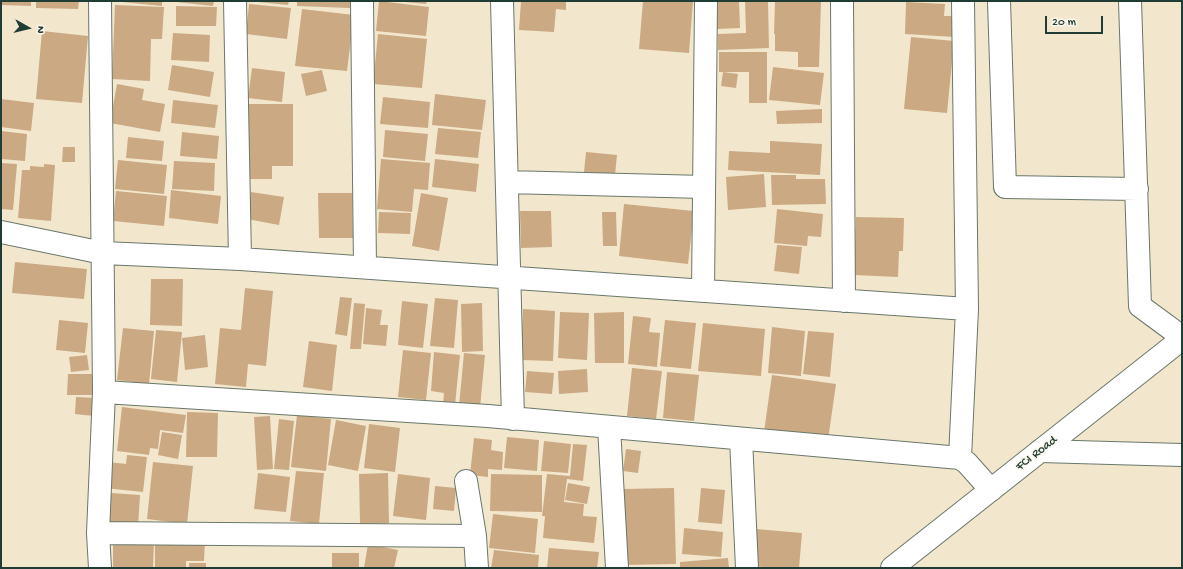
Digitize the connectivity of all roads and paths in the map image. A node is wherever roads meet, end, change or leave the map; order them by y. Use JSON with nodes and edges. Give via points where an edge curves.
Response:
{"nodes":[{"id":1,"x":100,"y":1,"type":"edge"},
{"id":2,"x":235,"y":1,"type":"edge"},
{"id":3,"x":362,"y":1,"type":"edge"},
{"id":4,"x":502,"y":1,"type":"edge"},
{"id":5,"x":706,"y":1,"type":"edge"},
{"id":6,"x":842,"y":1,"type":"edge"},
{"id":7,"x":963,"y":1,"type":"edge"},
{"id":8,"x":999,"y":1,"type":"edge"},
{"id":9,"x":1130,"y":1,"type":"edge"},
{"id":10,"x":507,"y":182,"type":"junction"},
{"id":11,"x":704,"y":187,"type":"junction"},
{"id":12,"x":1137,"y":189,"type":"junction"},
{"id":13,"x":1,"y":232,"type":"edge"},
{"id":14,"x":103,"y":252,"type":"junction"},
{"id":15,"x":240,"y":258,"type":"junction"},
{"id":16,"x":365,"y":267,"type":"junction"},
{"id":17,"x":510,"y":277,"type":"junction"},
{"id":18,"x":703,"y":291,"type":"junction"},
{"id":19,"x":844,"y":301,"type":"junction"},
{"id":20,"x":967,"y":309,"type":"junction"},
{"id":21,"x":1182,"y":338,"type":"edge"},
{"id":22,"x":104,"y":392,"type":"junction"},
{"id":23,"x":513,"y":419,"type":"junction"},
{"id":24,"x":609,"y":427,"type":"junction"},
{"id":25,"x":741,"y":439,"type":"junction"},
{"id":26,"x":1040,"y":451,"type":"junction"},
{"id":27,"x":1182,"y":455,"type":"edge"},
{"id":28,"x":960,"y":458,"type":"junction"},
{"id":29,"x":466,"y":481,"type":"dead end"},
{"id":30,"x":991,"y":490,"type":"junction"},
{"id":31,"x":98,"y":533,"type":"junction"},
{"id":32,"x":474,"y":536,"type":"junction"},
{"id":33,"x":100,"y":568,"type":"edge"},
{"id":34,"x":477,"y":568,"type":"edge"},
{"id":35,"x":617,"y":568,"type":"edge"},
{"id":36,"x":747,"y":568,"type":"edge"},
{"id":37,"x":892,"y":568,"type":"edge"}],
"edges":[{"from":1,"to":14,"type":"street"},
{"from":2,"to":15,"type":"street"},
{"from":3,"to":16,"type":"street"},
{"from":4,"to":10,"type":"street"},
{"from":5,"to":11,"type":"street"},
{"from":6,"to":19,"type":"street"},
{"from":7,"to":20,"type":"street"},
{"from":8,"to":12,"type":"street","via":[[1005,187]]},
{"from":9,"to":12,"type":"street"},
{"from":10,"to":11,"type":"street"},
{"from":10,"to":17,"type":"street"},
{"from":11,"to":18,"type":"street"},
{"from":12,"to":21,"type":"street","via":[[1140,306]]},
{"from":13,"to":14,"type":"street"},
{"from":14,"to":15,"type":"street"},
{"from":14,"to":22,"type":"street"},
{"from":15,"to":16,"type":"street"},
{"from":16,"to":17,"type":"street"},
{"from":17,"to":18,"type":"street"},
{"from":17,"to":23,"type":"street"},
{"from":18,"to":19,"type":"street"},
{"from":19,"to":20,"type":"street"},
{"from":20,"to":28,"type":"street"},
{"from":21,"to":26,"type":"street","name":"FCI Road"},
{"from":22,"to":23,"type":"street"},
{"from":22,"to":31,"type":"street"},
{"from":23,"to":24,"type":"street"},
{"from":24,"to":25,"type":"street"},
{"from":24,"to":35,"type":"street"},
{"from":25,"to":28,"type":"street"},
{"from":25,"to":36,"type":"street"},
{"from":26,"to":27,"type":"street"},
{"from":26,"to":30,"type":"street","name":"FCI Road"},
{"from":28,"to":30,"type":"street"},
{"from":29,"to":32,"type":"street"},
{"from":30,"to":37,"type":"street","name":"FCI Road"},
{"from":31,"to":32,"type":"street"},
{"from":31,"to":33,"type":"street"},
{"from":32,"to":34,"type":"street"}]}
